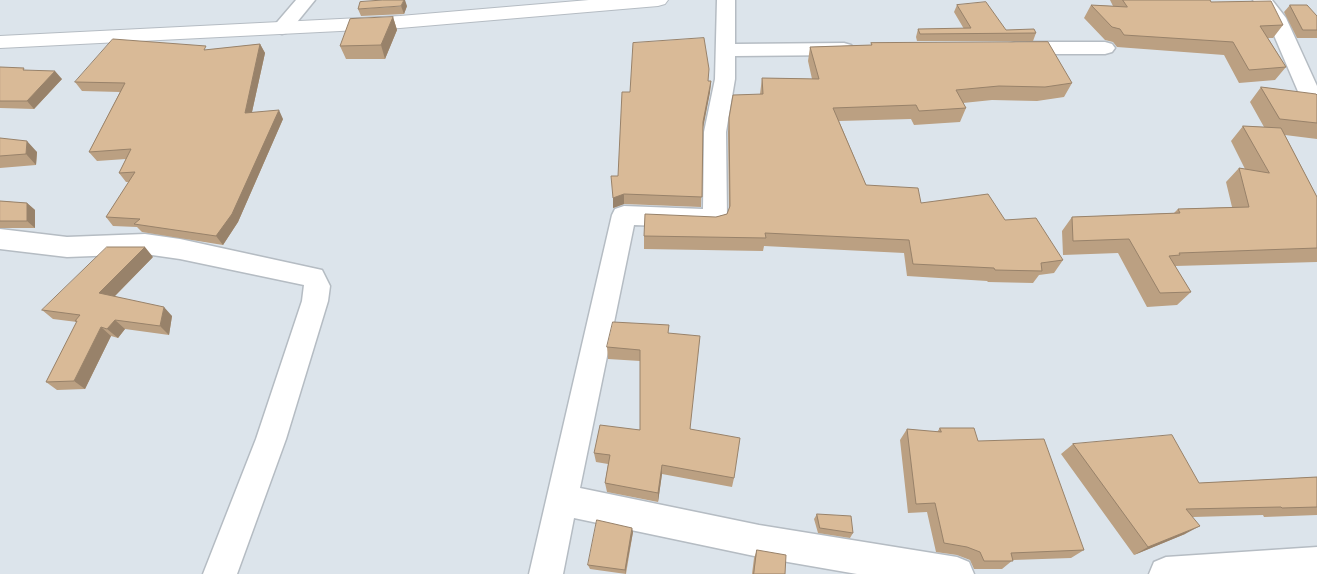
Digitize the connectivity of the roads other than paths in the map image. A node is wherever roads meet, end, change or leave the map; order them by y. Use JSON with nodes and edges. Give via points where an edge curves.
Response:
{"nodes":[{"id":1,"x":306,"y":0,"type":"edge"},
{"id":2,"x":658,"y":0,"type":"edge"},
{"id":3,"x":726,"y":0,"type":"edge"},
{"id":4,"x":1262,"y":0,"type":"edge"},
{"id":5,"x":282,"y":28,"type":"junction"},
{"id":6,"x":0,"y":42,"type":"edge"},
{"id":7,"x":998,"y":48,"type":"edge"},
{"id":8,"x":1105,"y":48,"type":"dead end"},
{"id":9,"x":861,"y":49,"type":"edge"},
{"id":10,"x":725,"y":50,"type":"junction"},
{"id":11,"x":1317,"y":110,"type":"edge"},
{"id":12,"x":0,"y":239,"type":"edge"},
{"id":13,"x":562,"y":500,"type":"junction"},
{"id":14,"x":1317,"y":564,"type":"edge"},
{"id":15,"x":220,"y":574,"type":"edge"},
{"id":16,"x":546,"y":574,"type":"edge"},
{"id":17,"x":957,"y":574,"type":"edge"},
{"id":18,"x":1166,"y":574,"type":"edge"}],
"edges":[{"from":1,"to":5,"type":"street"},
{"from":2,"to":5,"type":"street","via":[[400,22]]},
{"from":3,"to":10,"type":"street"},
{"from":4,"to":11,"type":"street","via":[[1276,18]]},
{"from":5,"to":6,"type":"street"},
{"from":7,"to":8,"type":"street"},
{"from":9,"to":10,"type":"street"},
{"from":10,"to":13,"type":"street","via":[[725,79],[715,132],[715,219],[624,215]]},
{"from":12,"to":15,"type":"street","via":[[67,247],[145,244],[313,277],[317,282],[315,301],[271,439]]},
{"from":13,"to":16,"type":"street"},
{"from":13,"to":17,"type":"street","via":[[759,541]]},
{"from":14,"to":18,"type":"street"}]}
